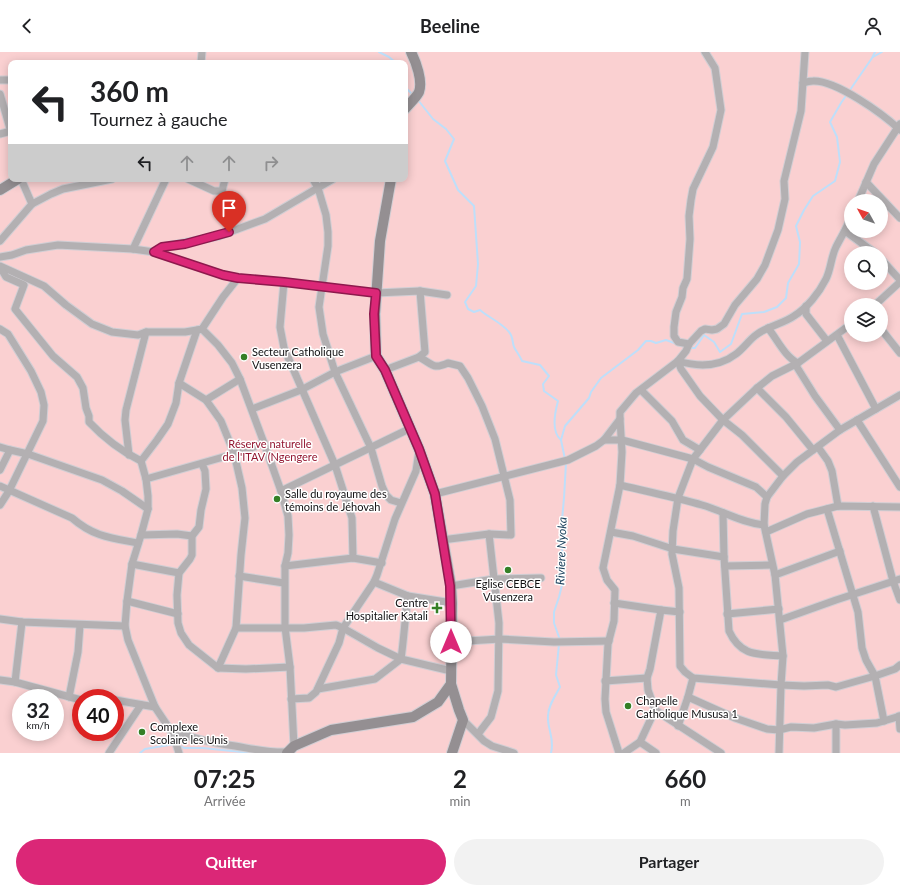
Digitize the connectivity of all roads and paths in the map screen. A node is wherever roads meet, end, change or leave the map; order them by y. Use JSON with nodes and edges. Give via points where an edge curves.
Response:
{"nodes":[{"id":1,"x":411,"y":52,"type":"edge"},
{"id":2,"x":705,"y":52,"type":"edge"},
{"id":3,"x":805,"y":52,"type":"edge"},
{"id":4,"x":803,"y":83,"type":"junction"},
{"id":5,"x":0,"y":94,"type":"edge"},
{"id":6,"x":408,"y":105,"type":"edge"},
{"id":7,"x":8,"y":121,"type":"edge"},
{"id":8,"x":899,"y":127,"type":"edge"},
{"id":9,"x":15,"y":182,"type":"edge"},
{"id":10,"x":21,"y":182,"type":"edge"},
{"id":11,"x":97,"y":182,"type":"edge"},
{"id":12,"x":165,"y":182,"type":"edge"},
{"id":13,"x":194,"y":182,"type":"edge"},
{"id":14,"x":224,"y":182,"type":"edge"},
{"id":15,"x":315,"y":182,"type":"edge"},
{"id":16,"x":328,"y":182,"type":"edge"},
{"id":17,"x":390,"y":182,"type":"edge"},
{"id":18,"x":866,"y":182,"type":"junction"},
{"id":19,"x":318,"y":188,"type":"junction"},
{"id":20,"x":0,"y":190,"type":"edge"},
{"id":21,"x":861,"y":194,"type":"edge"},
{"id":22,"x":32,"y":204,"type":"junction"},
{"id":23,"x":900,"y":218,"type":"edge"},
{"id":24,"x":844,"y":233,"type":"edge"},
{"id":25,"x":855,"y":238,"type":"edge"},
{"id":26,"x":0,"y":241,"type":"edge"},
{"id":27,"x":865,"y":246,"type":"edge"},
{"id":28,"x":134,"y":249,"type":"junction"},
{"id":29,"x":154,"y":252,"type":"junction"},
{"id":30,"x":0,"y":257,"type":"edge"},
{"id":31,"x":0,"y":267,"type":"edge"},
{"id":32,"x":888,"y":267,"type":"edge"},
{"id":33,"x":238,"y":278,"type":"junction"},
{"id":34,"x":900,"y":281,"type":"edge"},
{"id":35,"x":284,"y":282,"type":"junction"},
{"id":36,"x":323,"y":287,"type":"junction"},
{"id":37,"x":420,"y":291,"type":"junction"},
{"id":38,"x":376,"y":293,"type":"junction"},
{"id":39,"x":447,"y":295,"type":"dead end"},
{"id":40,"x":882,"y":298,"type":"edge"},
{"id":41,"x":806,"y":306,"type":"junction"},
{"id":42,"x":768,"y":328,"type":"junction"},
{"id":43,"x":0,"y":329,"type":"edge"},
{"id":44,"x":200,"y":330,"type":"junction"},
{"id":45,"x":844,"y":330,"type":"edge"},
{"id":46,"x":146,"y":332,"type":"junction"},
{"id":47,"x":837,"y":335,"type":"junction"},
{"id":48,"x":888,"y":338,"type":"edge"},
{"id":49,"x":827,"y":341,"type":"junction"},
{"id":50,"x":688,"y":346,"type":"junction"},
{"id":51,"x":900,"y":353,"type":"edge"},
{"id":52,"x":376,"y":356,"type":"junction"},
{"id":53,"x":419,"y":356,"type":"junction"},
{"id":54,"x":678,"y":362,"type":"junction"},
{"id":55,"x":796,"y":363,"type":"junction"},
{"id":56,"x":385,"y":370,"type":"junction"},
{"id":57,"x":335,"y":372,"type":"junction"},
{"id":58,"x":240,"y":379,"type":"junction"},
{"id":59,"x":179,"y":383,"type":"junction"},
{"id":60,"x":757,"y":388,"type":"junction"},
{"id":61,"x":301,"y":390,"type":"junction"},
{"id":62,"x":641,"y":390,"type":"junction"},
{"id":63,"x":900,"y":395,"type":"edge"},
{"id":64,"x":206,"y":400,"type":"junction"},
{"id":65,"x":252,"y":409,"type":"junction"},
{"id":66,"x":876,"y":409,"type":"junction"},
{"id":67,"x":620,"y":419,"type":"junction"},
{"id":68,"x":723,"y":420,"type":"junction"},
{"id":69,"x":857,"y":420,"type":"junction"},
{"id":70,"x":410,"y":429,"type":"junction"},
{"id":71,"x":840,"y":430,"type":"junction"},
{"id":72,"x":604,"y":440,"type":"junction"},
{"id":73,"x":622,"y":440,"type":"junction"},
{"id":74,"x":264,"y":443,"type":"junction"},
{"id":75,"x":0,"y":447,"type":"edge"},
{"id":76,"x":371,"y":448,"type":"junction"},
{"id":77,"x":419,"y":449,"type":"junction"},
{"id":78,"x":815,"y":449,"type":"junction"},
{"id":79,"x":10,"y":450,"type":"junction"},
{"id":80,"x":700,"y":450,"type":"junction"},
{"id":81,"x":28,"y":454,"type":"junction"},
{"id":82,"x":234,"y":454,"type":"junction"},
{"id":83,"x":129,"y":455,"type":"junction"},
{"id":84,"x":693,"y":459,"type":"junction"},
{"id":85,"x":141,"y":461,"type":"junction"},
{"id":86,"x":202,"y":464,"type":"junction"},
{"id":87,"x":335,"y":465,"type":"junction"},
{"id":88,"x":0,"y":470,"type":"edge"},
{"id":89,"x":505,"y":475,"type":"junction"},
{"id":90,"x":783,"y":476,"type":"junction"},
{"id":91,"x":146,"y":479,"type":"junction"},
{"id":92,"x":620,"y":485,"type":"junction"},
{"id":93,"x":0,"y":486,"type":"edge"},
{"id":94,"x":900,"y":487,"type":"edge"},
{"id":95,"x":9,"y":491,"type":"junction"},
{"id":96,"x":281,"y":491,"type":"junction"},
{"id":97,"x":435,"y":494,"type":"junction"},
{"id":98,"x":767,"y":497,"type":"junction"},
{"id":99,"x":678,"y":498,"type":"junction"},
{"id":100,"x":401,"y":503,"type":"junction"},
{"id":101,"x":0,"y":505,"type":"edge"},
{"id":102,"x":838,"y":506,"type":"junction"},
{"id":103,"x":873,"y":506,"type":"junction"},
{"id":104,"x":900,"y":507,"type":"edge"},
{"id":105,"x":148,"y":509,"type":"junction"},
{"id":106,"x":827,"y":509,"type":"junction"},
{"id":107,"x":723,"y":513,"type":"junction"},
{"id":108,"x":765,"y":528,"type":"junction"},
{"id":109,"x":611,"y":532,"type":"junction"},
{"id":110,"x":489,"y":534,"type":"junction"},
{"id":111,"x":141,"y":535,"type":"junction"},
{"id":112,"x":192,"y":536,"type":"junction"},
{"id":113,"x":442,"y":540,"type":"junction"},
{"id":114,"x":138,"y":543,"type":"junction"},
{"id":115,"x":672,"y":549,"type":"junction"},
{"id":116,"x":840,"y":551,"type":"junction"},
{"id":117,"x":724,"y":557,"type":"junction"},
{"id":118,"x":353,"y":558,"type":"junction"},
{"id":119,"x":382,"y":563,"type":"junction"},
{"id":120,"x":132,"y":564,"type":"junction"},
{"id":121,"x":772,"y":565,"type":"junction"},
{"id":122,"x":284,"y":566,"type":"junction"},
{"id":123,"x":725,"y":566,"type":"junction"},
{"id":124,"x":179,"y":573,"type":"junction"},
{"id":125,"x":775,"y":575,"type":"junction"},
{"id":126,"x":240,"y":576,"type":"junction"},
{"id":127,"x":541,"y":578,"type":"dead end"},
{"id":128,"x":494,"y":579,"type":"junction"},
{"id":129,"x":896,"y":580,"type":"edge"},
{"id":130,"x":374,"y":582,"type":"junction"},
{"id":131,"x":284,"y":583,"type":"junction"},
{"id":132,"x":450,"y":586,"type":"junction"},
{"id":133,"x":852,"y":594,"type":"junction"},
{"id":134,"x":408,"y":596,"type":"junction"},
{"id":135,"x":900,"y":600,"type":"edge"},
{"id":136,"x":127,"y":601,"type":"junction"},
{"id":137,"x":452,"y":603,"type":"junction"},
{"id":138,"x":614,"y":603,"type":"junction"},
{"id":139,"x":779,"y":609,"type":"junction"},
{"id":140,"x":661,"y":610,"type":"junction"},
{"id":141,"x":680,"y":612,"type":"junction"},
{"id":142,"x":178,"y":614,"type":"junction"},
{"id":143,"x":727,"y":614,"type":"junction"},
{"id":144,"x":0,"y":619,"type":"edge"},
{"id":145,"x":780,"y":620,"type":"junction"},
{"id":146,"x":22,"y":622,"type":"junction"},
{"id":147,"x":80,"y":625,"type":"junction"},
{"id":148,"x":125,"y":626,"type":"junction"},
{"id":149,"x":285,"y":627,"type":"junction"},
{"id":150,"x":236,"y":628,"type":"junction"},
{"id":151,"x":343,"y":628,"type":"junction"},
{"id":152,"x":500,"y":640,"type":"junction"},
{"id":153,"x":609,"y":641,"type":"junction"},
{"id":154,"x":451,"y":642,"type":"junction"},
{"id":155,"x":783,"y":656,"type":"junction"},
{"id":156,"x":401,"y":659,"type":"junction"},
{"id":157,"x":900,"y":665,"type":"edge"},
{"id":158,"x":290,"y":667,"type":"junction"},
{"id":159,"x":218,"y":668,"type":"junction"},
{"id":160,"x":451,"y":671,"type":"junction"},
{"id":161,"x":875,"y":676,"type":"junction"},
{"id":162,"x":647,"y":678,"type":"junction"},
{"id":163,"x":693,"y":678,"type":"junction"},
{"id":164,"x":0,"y":680,"type":"edge"},
{"id":165,"x":606,"y":681,"type":"junction"},
{"id":166,"x":15,"y":682,"type":"junction"},
{"id":167,"x":450,"y":684,"type":"junction"},
{"id":168,"x":781,"y":685,"type":"junction"},
{"id":169,"x":318,"y":689,"type":"junction"},
{"id":170,"x":69,"y":697,"type":"junction"},
{"id":171,"x":688,"y":697,"type":"junction"},
{"id":172,"x":72,"y":698,"type":"edge"},
{"id":173,"x":291,"y":699,"type":"junction"},
{"id":174,"x":124,"y":702,"type":"edge"},
{"id":175,"x":141,"y":705,"type":"junction"},
{"id":176,"x":155,"y":707,"type":"junction"},
{"id":177,"x":655,"y":710,"type":"junction"},
{"id":178,"x":900,"y":716,"type":"edge"},
{"id":179,"x":463,"y":720,"type":"junction"},
{"id":180,"x":884,"y":721,"type":"junction"},
{"id":181,"x":836,"y":724,"type":"junction"},
{"id":182,"x":678,"y":726,"type":"junction"},
{"id":183,"x":170,"y":728,"type":"junction"},
{"id":184,"x":900,"y":729,"type":"edge"},
{"id":185,"x":779,"y":730,"type":"junction"},
{"id":186,"x":478,"y":734,"type":"junction"},
{"id":187,"x":640,"y":742,"type":"junction"},
{"id":188,"x":178,"y":748,"type":"edge"},
{"id":189,"x":289,"y":751,"type":"edge"},
{"id":190,"x":109,"y":753,"type":"edge"},
{"id":191,"x":452,"y":753,"type":"edge"},
{"id":192,"x":514,"y":753,"type":"edge"},
{"id":193,"x":619,"y":753,"type":"edge"},
{"id":194,"x":624,"y":753,"type":"edge"},
{"id":195,"x":656,"y":753,"type":"edge"},
{"id":196,"x":721,"y":753,"type":"edge"},
{"id":197,"x":779,"y":753,"type":"edge"},
{"id":198,"x":836,"y":753,"type":"edge"}],
"edges":[{"from":1,"to":6,"type":"street","via":[[420,85],[416,96]]},
{"from":2,"to":50,"type":"street","via":[[715,68],[720,110],[713,147],[694,189],[689,216],[688,279],[676,312],[674,327],[674,336],[678,342]]},
{"from":3,"to":4,"type":"street"},
{"from":4,"to":8,"type":"street","via":[[813,81],[837,87]]},
{"from":4,"to":50,"type":"street","via":[[801,111],[784,181],[784,199],[778,230],[769,257],[757,279],[734,305],[724,324],[717,329],[701,331]]},
{"from":5,"to":7,"type":"street"},
{"from":8,"to":18,"type":"street","via":[[874,164]]},
{"from":9,"to":20,"type":"street"},
{"from":10,"to":22,"type":"street"},
{"from":11,"to":22,"type":"street","via":[[63,189]]},
{"from":12,"to":28,"type":"street"},
{"from":13,"to":14,"type":"street","via":[[214,191],[222,191]]},
{"from":15,"to":19,"type":"street"},
{"from":16,"to":19,"type":"street"},
{"from":17,"to":38,"type":"street","via":[[380,240]]},
{"from":18,"to":21,"type":"street"},
{"from":18,"to":23,"type":"street"},
{"from":19,"to":29,"type":"street","via":[[265,219],[219,236],[162,247]]},
{"from":19,"to":36,"type":"street","via":[[326,214],[328,232]]},
{"from":22,"to":26,"type":"street"},
{"from":24,"to":41,"type":"street","via":[[835,248],[826,279]]},
{"from":25,"to":27,"type":"street"},
{"from":28,"to":29,"type":"street"},
{"from":28,"to":30,"type":"street","via":[[58,245]]},
{"from":29,"to":33,"type":"street"},
{"from":31,"to":46,"type":"street","via":[[44,286],[92,324],[120,334],[138,335]]},
{"from":31,"to":83,"type":"street","via":[[6,276],[24,285],[15,309],[53,356],[80,382],[86,397],[89,422],[100,434]]},
{"from":32,"to":34,"type":"street"},
{"from":33,"to":35,"type":"street"},
{"from":33,"to":44,"type":"street"},
{"from":34,"to":40,"type":"street"},
{"from":35,"to":36,"type":"street"},
{"from":35,"to":61,"type":"street","via":[[280,331]]},
{"from":36,"to":38,"type":"street"},
{"from":36,"to":57,"type":"street","via":[[319,307],[323,334]]},
{"from":37,"to":38,"type":"street"},
{"from":37,"to":39,"type":"street"},
{"from":37,"to":53,"type":"street","via":[[425,352]]},
{"from":38,"to":52,"type":"street"},
{"from":41,"to":42,"type":"street","via":[[793,317]]},
{"from":41,"to":49,"type":"street","via":[[806,314]]},
{"from":42,"to":54,"type":"street","via":[[757,334],[729,359],[719,363],[707,365]]},
{"from":42,"to":55,"type":"street","via":[[786,354]]},
{"from":43,"to":81,"type":"street","via":[[8,334],[31,371],[44,405],[43,421]]},
{"from":44,"to":46,"type":"street"},
{"from":44,"to":58,"type":"street","via":[[218,345]]},
{"from":44,"to":59,"type":"street"},
{"from":45,"to":47,"type":"street"},
{"from":46,"to":83,"type":"street","via":[[126,410]]},
{"from":47,"to":49,"type":"street"},
{"from":47,"to":66,"type":"street"},
{"from":48,"to":51,"type":"street"},
{"from":49,"to":55,"type":"street"},
{"from":50,"to":54,"type":"street"},
{"from":52,"to":56,"type":"street"},
{"from":52,"to":57,"type":"street"},
{"from":53,"to":56,"type":"street"},
{"from":53,"to":89,"type":"street","via":[[434,367],[448,363],[460,366],[482,406]]},
{"from":54,"to":62,"type":"street"},
{"from":54,"to":68,"type":"street","via":[[700,396]]},
{"from":55,"to":60,"type":"street","via":[[772,376]]},
{"from":55,"to":71,"type":"street"},
{"from":56,"to":70,"type":"street"},
{"from":57,"to":61,"type":"street"},
{"from":57,"to":76,"type":"street"},
{"from":58,"to":64,"type":"street"},
{"from":58,"to":65,"type":"street"},
{"from":59,"to":64,"type":"street"},
{"from":59,"to":85,"type":"street","via":[[176,403],[168,424]]},
{"from":60,"to":68,"type":"street"},
{"from":60,"to":78,"type":"street"},
{"from":61,"to":65,"type":"street"},
{"from":61,"to":87,"type":"street"},
{"from":62,"to":67,"type":"street","via":[[620,412]]},
{"from":62,"to":80,"type":"street","via":[[672,421],[683,440]]},
{"from":63,"to":66,"type":"street"},
{"from":64,"to":82,"type":"street","via":[[221,421]]},
{"from":65,"to":74,"type":"street"},
{"from":66,"to":69,"type":"street"},
{"from":67,"to":72,"type":"street"},
{"from":67,"to":73,"type":"street"},
{"from":68,"to":80,"type":"street"},
{"from":68,"to":90,"type":"street"},
{"from":69,"to":71,"type":"street"},
{"from":69,"to":94,"type":"street"},
{"from":70,"to":76,"type":"street"},
{"from":70,"to":77,"type":"street"},
{"from":71,"to":78,"type":"street"},
{"from":72,"to":73,"type":"street"},
{"from":72,"to":89,"type":"street","via":[[565,461]]},
{"from":73,"to":84,"type":"street"},
{"from":73,"to":92,"type":"street"},
{"from":74,"to":82,"type":"street"},
{"from":74,"to":96,"type":"street"},
{"from":75,"to":79,"type":"street"},
{"from":76,"to":87,"type":"street"},
{"from":76,"to":100,"type":"street","via":[[386,495],[391,500]]},
{"from":77,"to":97,"type":"street"},
{"from":77,"to":100,"type":"street","via":[[416,471]]},
{"from":78,"to":90,"type":"street"},
{"from":78,"to":102,"type":"street","via":[[828,461]]},
{"from":79,"to":81,"type":"street"},
{"from":79,"to":88,"type":"street"},
{"from":80,"to":84,"type":"street"},
{"from":81,"to":95,"type":"street"},
{"from":81,"to":105,"type":"street","via":[[102,480]]},
{"from":82,"to":86,"type":"street"},
{"from":82,"to":126,"type":"street","via":[[242,488],[245,518]]},
{"from":83,"to":85,"type":"street"},
{"from":84,"to":98,"type":"street","via":[[756,487]]},
{"from":84,"to":99,"type":"street"},
{"from":85,"to":91,"type":"street"},
{"from":86,"to":91,"type":"street"},
{"from":86,"to":112,"type":"street","via":[[206,489],[199,527]]},
{"from":87,"to":96,"type":"street"},
{"from":87,"to":118,"type":"street","via":[[352,518]]},
{"from":89,"to":97,"type":"street"},
{"from":89,"to":110,"type":"street","via":[[510,500],[511,535]]},
{"from":90,"to":98,"type":"street"},
{"from":91,"to":105,"type":"street"},
{"from":92,"to":99,"type":"street"},
{"from":92,"to":109,"type":"street"},
{"from":93,"to":95,"type":"street"},
{"from":95,"to":101,"type":"street"},
{"from":95,"to":114,"type":"street","via":[[72,518],[96,534]]},
{"from":96,"to":122,"type":"street","via":[[288,516],[289,535]]},
{"from":97,"to":113,"type":"street"},
{"from":98,"to":108,"type":"street"},
{"from":99,"to":107,"type":"street"},
{"from":99,"to":115,"type":"street"},
{"from":100,"to":119,"type":"street"},
{"from":102,"to":103,"type":"street"},
{"from":102,"to":106,"type":"street"},
{"from":103,"to":104,"type":"street"},
{"from":103,"to":129,"type":"street"},
{"from":105,"to":111,"type":"street"},
{"from":106,"to":108,"type":"street"},
{"from":106,"to":116,"type":"street"},
{"from":107,"to":108,"type":"street"},
{"from":107,"to":117,"type":"street"},
{"from":108,"to":121,"type":"street"},
{"from":109,"to":115,"type":"street","via":[[633,536]]},
{"from":109,"to":138,"type":"street","via":[[603,568],[607,580],[615,590]]},
{"from":110,"to":113,"type":"street"},
{"from":110,"to":128,"type":"street"},
{"from":111,"to":112,"type":"street"},
{"from":111,"to":114,"type":"street"},
{"from":112,"to":124,"type":"street","via":[[192,555]]},
{"from":113,"to":132,"type":"street"},
{"from":114,"to":120,"type":"street"},
{"from":115,"to":117,"type":"street"},
{"from":115,"to":141,"type":"street","via":[[679,588]]},
{"from":116,"to":125,"type":"street"},
{"from":116,"to":133,"type":"street"},
{"from":117,"to":123,"type":"street"},
{"from":118,"to":119,"type":"street"},
{"from":118,"to":122,"type":"street"},
{"from":119,"to":130,"type":"street"},
{"from":120,"to":124,"type":"street"},
{"from":120,"to":136,"type":"street"},
{"from":121,"to":123,"type":"street"},
{"from":121,"to":125,"type":"street"},
{"from":122,"to":131,"type":"street"},
{"from":123,"to":143,"type":"street"},
{"from":124,"to":142,"type":"street"},
{"from":125,"to":139,"type":"street"},
{"from":126,"to":131,"type":"street"},
{"from":126,"to":150,"type":"street"},
{"from":127,"to":128,"type":"street"},
{"from":128,"to":132,"type":"street"},
{"from":128,"to":152,"type":"street"},
{"from":129,"to":133,"type":"street"},
{"from":129,"to":135,"type":"street"},
{"from":130,"to":134,"type":"street"},
{"from":130,"to":151,"type":"street"},
{"from":131,"to":149,"type":"street"},
{"from":132,"to":137,"type":"street"},
{"from":133,"to":145,"type":"street"},
{"from":133,"to":161,"type":"street","via":[[858,612],[862,648]]},
{"from":134,"to":137,"type":"street"},
{"from":134,"to":156,"type":"street"},
{"from":136,"to":142,"type":"street"},
{"from":136,"to":148,"type":"street"},
{"from":137,"to":154,"type":"street"},
{"from":138,"to":140,"type":"street"},
{"from":138,"to":153,"type":"street","via":[[614,621]]},
{"from":139,"to":143,"type":"street"},
{"from":139,"to":145,"type":"street"},
{"from":140,"to":141,"type":"street"},
{"from":140,"to":162,"type":"street"},
{"from":141,"to":163,"type":"street","via":[[680,666]]},
{"from":142,"to":159,"type":"street","via":[[181,633],[189,645]]},
{"from":143,"to":155,"type":"street","via":[[733,640],[744,650],[750,653]]},
{"from":144,"to":146,"type":"street"},
{"from":145,"to":155,"type":"street"},
{"from":146,"to":147,"type":"street"},
{"from":146,"to":166,"type":"street"},
{"from":147,"to":148,"type":"street"},
{"from":147,"to":170,"type":"street","via":[[78,652]]},
{"from":148,"to":176,"type":"street","via":[[128,640]]},
{"from":149,"to":150,"type":"street"},
{"from":149,"to":151,"type":"street","via":[[336,625]]},
{"from":149,"to":158,"type":"street"},
{"from":150,"to":159,"type":"street"},
{"from":151,"to":156,"type":"street"},
{"from":151,"to":169,"type":"street"},
{"from":152,"to":153,"type":"street"},
{"from":152,"to":154,"type":"street"},
{"from":152,"to":186,"type":"street","via":[[498,691],[491,717]]},
{"from":153,"to":165,"type":"street"},
{"from":154,"to":160,"type":"street"},
{"from":155,"to":168,"type":"street"},
{"from":156,"to":160,"type":"street"},
{"from":156,"to":169,"type":"street","via":[[375,678]]},
{"from":157,"to":161,"type":"street"},
{"from":158,"to":159,"type":"street"},
{"from":158,"to":173,"type":"street"},
{"from":160,"to":167,"type":"street"},
{"from":161,"to":168,"type":"street","via":[[836,687]]},
{"from":161,"to":180,"type":"street"},
{"from":162,"to":165,"type":"street"},
{"from":162,"to":177,"type":"street"},
{"from":163,"to":168,"type":"street"},
{"from":163,"to":171,"type":"street"},
{"from":164,"to":166,"type":"street"},
{"from":165,"to":193,"type":"street","via":[[606,712]]},
{"from":166,"to":170,"type":"street"},
{"from":167,"to":179,"type":"street"},
{"from":167,"to":189,"type":"street","via":[[438,702],[413,717],[331,730]]},
{"from":168,"to":185,"type":"street"},
{"from":169,"to":173,"type":"street","via":[[309,698]]},
{"from":170,"to":172,"type":"street"},
{"from":171,"to":182,"type":"street"},
{"from":171,"to":185,"type":"street","via":[[767,730]]},
{"from":173,"to":189,"type":"street"},
{"from":174,"to":175,"type":"street"},
{"from":175,"to":176,"type":"street"},
{"from":175,"to":190,"type":"street"},
{"from":176,"to":183,"type":"street"},
{"from":177,"to":182,"type":"street"},
{"from":177,"to":187,"type":"street"},
{"from":178,"to":180,"type":"street"},
{"from":178,"to":184,"type":"street"},
{"from":179,"to":186,"type":"street"},
{"from":179,"to":191,"type":"street"},
{"from":180,"to":181,"type":"street"},
{"from":181,"to":185,"type":"street"},
{"from":181,"to":198,"type":"street"},
{"from":182,"to":196,"type":"street"},
{"from":183,"to":188,"type":"street"},
{"from":183,"to":189,"type":"street","via":[[185,736],[221,745],[272,753]]},
{"from":185,"to":197,"type":"street"},
{"from":186,"to":192,"type":"street","via":[[492,746]]},
{"from":187,"to":194,"type":"street"},
{"from":187,"to":195,"type":"street"}]}
